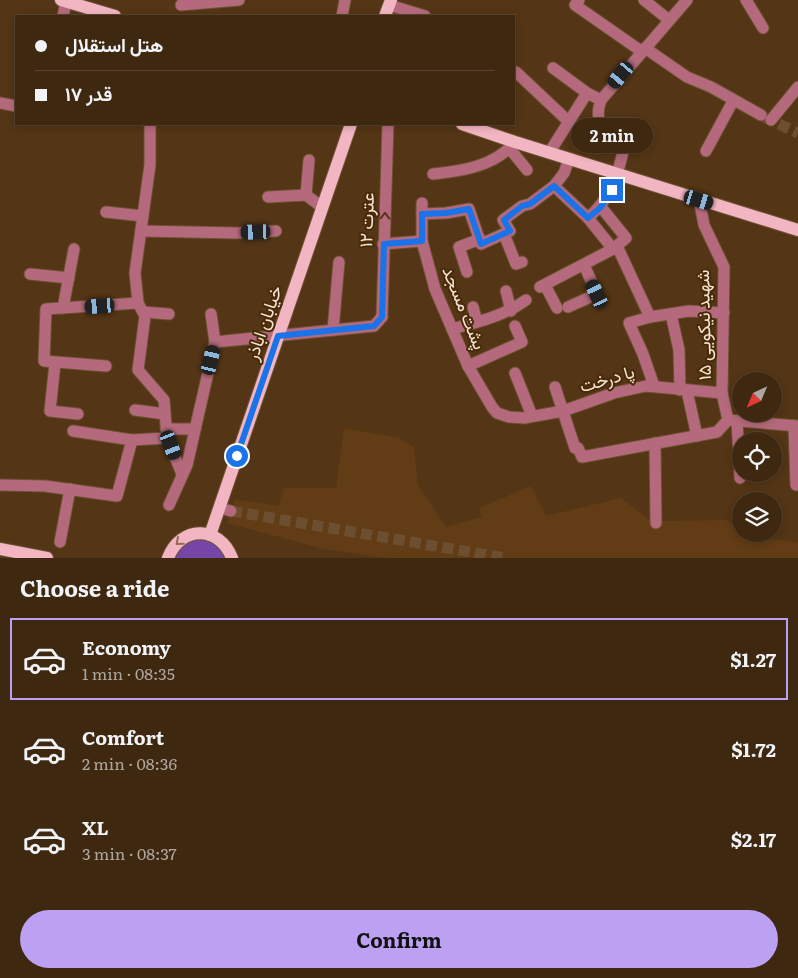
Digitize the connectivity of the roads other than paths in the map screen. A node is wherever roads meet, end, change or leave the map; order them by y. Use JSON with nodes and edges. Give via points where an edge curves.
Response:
{"nodes":[{"id":1,"x":239,"y":0,"type":"edge"},
{"id":2,"x":345,"y":0,"type":"edge"},
{"id":3,"x":644,"y":0,"type":"edge"},
{"id":4,"x":687,"y":0,"type":"edge"},
{"id":5,"x":746,"y":0,"type":"edge"},
{"id":6,"x":70,"y":1,"type":"edge"},
{"id":7,"x":209,"y":1,"type":"edge"},
{"id":8,"x":577,"y":2,"type":"edge"},
{"id":9,"x":181,"y":7,"type":"edge"},
{"id":10,"x":388,"y":7,"type":"edge"},
{"id":11,"x":63,"y":15,"type":"edge"},
{"id":12,"x":111,"y":15,"type":"edge"},
{"id":13,"x":342,"y":15,"type":"edge"},
{"id":14,"x":421,"y":15,"type":"edge"},
{"id":15,"x":669,"y":20,"type":"junction"},
{"id":16,"x":763,"y":28,"type":"dead end"},
{"id":17,"x":643,"y":49,"type":"junction"},
{"id":18,"x":666,"y":62,"type":"junction"},
{"id":19,"x":553,"y":68,"type":"dead end"},
{"id":20,"x":516,"y":72,"type":"dead end"},
{"id":21,"x":659,"y":73,"type":"dead end"},
{"id":22,"x":798,"y":87,"type":"edge"},
{"id":23,"x":587,"y":93,"type":"junction"},
{"id":24,"x":601,"y":100,"type":"junction"},
{"id":25,"x":733,"y":101,"type":"junction"},
{"id":26,"x":0,"y":103,"type":"edge"},
{"id":27,"x":15,"y":106,"type":"edge"},
{"id":28,"x":568,"y":121,"type":"junction"},
{"id":29,"x":150,"y":125,"type":"edge"},
{"id":30,"x":351,"y":125,"type":"edge"},
{"id":31,"x":388,"y":125,"type":"edge"},
{"id":32,"x":464,"y":125,"type":"edge"},
{"id":33,"x":512,"y":146,"type":"junction"},
{"id":34,"x":706,"y":151,"type":"dead end"},
{"id":35,"x":549,"y":153,"type":"junction"},
{"id":36,"x":569,"y":159,"type":"junction"},
{"id":37,"x":310,"y":160,"type":"dead end"},
{"id":38,"x":527,"y":170,"type":"dead end"},
{"id":39,"x":433,"y":174,"type":"dead end"},
{"id":40,"x":618,"y":174,"type":"junction"},
{"id":41,"x":554,"y":186,"type":"junction"},
{"id":42,"x":306,"y":195,"type":"junction"},
{"id":43,"x":268,"y":197,"type":"dead end"},
{"id":44,"x":699,"y":200,"type":"junction"},
{"id":45,"x":322,"y":207,"type":"junction"},
{"id":46,"x":601,"y":207,"type":"junction"},
{"id":47,"x":106,"y":212,"type":"dead end"},
{"id":48,"x":143,"y":216,"type":"junction"},
{"id":49,"x":588,"y":218,"type":"junction"},
{"id":50,"x":797,"y":229,"type":"edge"},
{"id":51,"x":141,"y":231,"type":"junction"},
{"id":52,"x":276,"y":231,"type":"dead end"},
{"id":53,"x":504,"y":234,"type":"junction"},
{"id":54,"x":480,"y":239,"type":"junction"},
{"id":55,"x":422,"y":241,"type":"junction"},
{"id":56,"x":384,"y":244,"type":"junction"},
{"id":57,"x":615,"y":248,"type":"junction"},
{"id":58,"x":74,"y":249,"type":"dead end"},
{"id":59,"x":339,"y":262,"type":"dead end"},
{"id":60,"x":522,"y":262,"type":"dead end"},
{"id":61,"x":584,"y":265,"type":"junction"},
{"id":62,"x":467,"y":272,"type":"dead end"},
{"id":63,"x":30,"y":274,"type":"dead end"},
{"id":64,"x":69,"y":278,"type":"junction"},
{"id":65,"x":506,"y":291,"type":"dead end"},
{"id":66,"x":526,"y":300,"type":"dead end"},
{"id":67,"x":473,"y":307,"type":"dead end"},
{"id":68,"x":63,"y":308,"type":"junction"},
{"id":69,"x":140,"y":308,"type":"junction"},
{"id":70,"x":511,"y":311,"type":"junction"},
{"id":71,"x":724,"y":313,"type":"junction"},
{"id":72,"x":168,"y":314,"type":"dead end"},
{"id":73,"x":211,"y":314,"type":"dead end"},
{"id":74,"x":671,"y":314,"type":"junction"},
{"id":75,"x":382,"y":317,"type":"junction"},
{"id":76,"x":650,"y":317,"type":"junction"},
{"id":77,"x":394,"y":319,"type":"dead end"},
{"id":78,"x":477,"y":322,"type":"junction"},
{"id":79,"x":515,"y":326,"type":"dead end"},
{"id":80,"x":452,"y":329,"type":"junction"},
{"id":81,"x":333,"y":330,"type":"junction"},
{"id":82,"x":278,"y":336,"type":"junction"},
{"id":83,"x":215,"y":342,"type":"junction"},
{"id":84,"x":55,"y":363,"type":"junction"},
{"id":85,"x":106,"y":366,"type":"dead end"},
{"id":86,"x":468,"y":366,"type":"junction"},
{"id":87,"x":515,"y":373,"type":"dead end"},
{"id":88,"x":654,"y":386,"type":"junction"},
{"id":89,"x":555,"y":387,"type":"dead end"},
{"id":90,"x":683,"y":391,"type":"junction"},
{"id":91,"x":722,"y":394,"type":"junction"},
{"id":92,"x":135,"y":410,"type":"dead end"},
{"id":93,"x":563,"y":411,"type":"junction"},
{"id":94,"x":78,"y":414,"type":"dead end"},
{"id":95,"x":165,"y":414,"type":"junction"},
{"id":96,"x":503,"y":415,"type":"joint"},
{"id":97,"x":532,"y":416,"type":"junction"},
{"id":98,"x":732,"y":420,"type":"joint"},
{"id":99,"x":753,"y":422,"type":"edge"},
{"id":100,"x":796,"y":426,"type":"edge"},
{"id":101,"x":195,"y":429,"type":"junction"},
{"id":102,"x":73,"y":431,"type":"dead end"},
{"id":103,"x":167,"y":433,"type":"junction"},
{"id":104,"x":697,"y":436,"type":"junction"},
{"id":105,"x":132,"y":440,"type":"junction"},
{"id":106,"x":655,"y":444,"type":"junction"},
{"id":107,"x":182,"y":474,"type":"junction"},
{"id":108,"x":796,"y":485,"type":"dead end"},
{"id":109,"x":0,"y":486,"type":"edge"},
{"id":110,"x":70,"y":489,"type":"junction"},
{"id":111,"x":169,"y":505,"type":"dead end"},
{"id":112,"x":656,"y":523,"type":"dead end"},
{"id":113,"x":210,"y":534,"type":"junction"},
{"id":114,"x":60,"y":542,"type":"dead end"},
{"id":115,"x":0,"y":549,"type":"edge"},
{"id":116,"x":47,"y":558,"type":"edge"},
{"id":117,"x":168,"y":558,"type":"edge"},
{"id":118,"x":232,"y":558,"type":"edge"}],
"edges":[{"from":1,"to":7,"type":"street"},
{"from":2,"to":13,"type":"street"},
{"from":3,"to":15,"type":"street"},
{"from":4,"to":15,"type":"street"},
{"from":5,"to":16,"type":"street"},
{"from":6,"to":11,"type":"street"},
{"from":6,"to":12,"type":"main road"},
{"from":7,"to":9,"type":"street"},
{"from":8,"to":17,"type":"street"},
{"from":10,"to":14,"type":"street"},
{"from":15,"to":17,"type":"street"},
{"from":17,"to":18,"type":"street"},
{"from":17,"to":24,"type":"street"},
{"from":18,"to":21,"type":"street"},
{"from":18,"to":25,"type":"street","via":[[684,82],[710,87]]},
{"from":19,"to":23,"type":"street"},
{"from":20,"to":28,"type":"street"},
{"from":22,"to":25,"type":"street","via":[[766,118]]},
{"from":23,"to":24,"type":"street"},
{"from":23,"to":28,"type":"street"},
{"from":24,"to":40,"type":"street","via":[[600,123],[626,139]]},
{"from":25,"to":34,"type":"street"},
{"from":26,"to":27,"type":"street"},
{"from":28,"to":35,"type":"street"},
{"from":29,"to":48,"type":"street","via":[[150,165]]},
{"from":30,"to":45,"type":"main road","name":"خیابان اباذر"},
{"from":56,"to":31,"type":"street","name":"عترت ۱۲","one_way":true},
{"from":32,"to":33,"type":"main road"},
{"from":33,"to":35,"type":"main road"},
{"from":33,"to":38,"type":"street"},
{"from":33,"to":39,"type":"street","via":[[495,159],[473,168]]},
{"from":35,"to":36,"type":"main road"},
{"from":36,"to":40,"type":"main road"},
{"from":36,"to":41,"type":"street"},
{"from":37,"to":42,"type":"street"},
{"from":40,"to":44,"type":"main road"},
{"from":40,"to":46,"type":"street"},
{"from":41,"to":49,"type":"street"},
{"from":41,"to":53,"type":"street","via":[[504,220],[510,231]]},
{"from":42,"to":43,"type":"street"},
{"from":42,"to":45,"type":"street"},
{"from":44,"to":50,"type":"main road"},
{"from":44,"to":71,"type":"street","name":"شهید نیکویی ۱۵","via":[[704,226],[724,267]]},
{"from":45,"to":82,"type":"main road","name":"خیابان اباذر"},
{"from":46,"to":49,"type":"street"},
{"from":46,"to":57,"type":"street","via":[[626,238]]},
{"from":47,"to":48,"type":"street"},
{"from":48,"to":51,"type":"street"},
{"from":49,"to":57,"type":"street"},
{"from":51,"to":52,"type":"street"},
{"from":51,"to":69,"type":"street","via":[[135,273]]},
{"from":53,"to":54,"type":"street","via":[[481,244]]},
{"from":53,"to":60,"type":"street","via":[[516,264]]},
{"from":54,"to":55,"type":"street","name":"پشت مسجد","via":[[469,209],[446,213],[422,208]]},
{"from":54,"to":62,"type":"street","via":[[459,247]]},
{"from":55,"to":56,"type":"street"},
{"from":55,"to":80,"type":"street","name":"پشت مسجد","via":[[435,289]]},
{"from":56,"to":75,"type":"street","name":"عترت ۱۲"},
{"from":57,"to":61,"type":"street"},
{"from":57,"to":76,"type":"street"},
{"from":58,"to":64,"type":"street"},
{"from":59,"to":81,"type":"street"},
{"from":61,"to":61,"type":"street","via":[[597,294],[562,308],[543,286]]},
{"from":63,"to":64,"type":"street","via":[[52,282]]},
{"from":64,"to":68,"type":"street"},
{"from":65,"to":70,"type":"street"},
{"from":66,"to":70,"type":"street"},
{"from":67,"to":78,"type":"street"},
{"from":68,"to":69,"type":"street"},
{"from":68,"to":84,"type":"street","via":[[46,309],[44,361]]},
{"from":69,"to":72,"type":"street"},
{"from":69,"to":95,"type":"street","via":[[145,316],[138,370],[164,400]]},
{"from":70,"to":78,"type":"street"},
{"from":71,"to":74,"type":"street","via":[[689,311]]},
{"from":71,"to":91,"type":"street","name":"شهید نیکویی ۱۵"},
{"from":73,"to":83,"type":"street"},
{"from":74,"to":76,"type":"street"},
{"from":74,"to":90,"type":"street"},
{"from":75,"to":77,"type":"street"},
{"from":75,"to":81,"type":"street","via":[[374,326]]},
{"from":76,"to":88,"type":"street","via":[[629,323]]},
{"from":78,"to":80,"type":"street"},
{"from":79,"to":86,"type":"street","via":[[522,342]]},
{"from":80,"to":86,"type":"street","name":"پشت مسجد"},
{"from":81,"to":82,"type":"street"},
{"from":82,"to":83,"type":"street"},
{"from":82,"to":113,"type":"main road","name":"خیابان اباذر"},
{"from":83,"to":101,"type":"street"},
{"from":84,"to":85,"type":"street"},
{"from":84,"to":94,"type":"street","via":[[50,411]]},
{"from":86,"to":96,"type":"street","name":"پشت مسجد","via":[[492,407]]},
{"from":87,"to":97,"type":"street"},
{"from":88,"to":90,"type":"street","name":"پا درخت"},
{"from":88,"to":93,"type":"street","name":"پا درخت","via":[[614,393]]},
{"from":89,"to":93,"type":"street"},
{"from":90,"to":91,"type":"street","name":"پا درخت"},
{"from":90,"to":104,"type":"street"},
{"from":91,"to":98,"type":"street","name":"شهید نیکویی ۱۵"},
{"from":92,"to":95,"type":"street"},
{"from":93,"to":97,"type":"street","name":"پا درخت"},
{"from":93,"to":106,"type":"street","via":[[575,448],[582,457]]},
{"from":95,"to":103,"type":"street"},
{"from":96,"to":97,"type":"street","name":"پا درخت","via":[[517,418]]},
{"from":98,"to":104,"type":"street","via":[[717,432]]},
{"from":99,"to":100,"type":"street"},
{"from":100,"to":108,"type":"street"},
{"from":101,"to":103,"type":"street"},
{"from":101,"to":107,"type":"street"},
{"from":102,"to":105,"type":"street"},
{"from":103,"to":105,"type":"street"},
{"from":103,"to":107,"type":"street"},
{"from":104,"to":106,"type":"street"},
{"from":105,"to":110,"type":"street","via":[[117,496]]},
{"from":106,"to":112,"type":"street"},
{"from":107,"to":111,"type":"street"},
{"from":109,"to":110,"type":"street"},
{"from":110,"to":114,"type":"street"},
{"from":113,"to":117,"type":"main road","one_way":true,"via":[[188,535],[172,549]]},
{"from":113,"to":118,"type":"main road","via":[[227,547]]},
{"from":115,"to":116,"type":"main road"}]}
